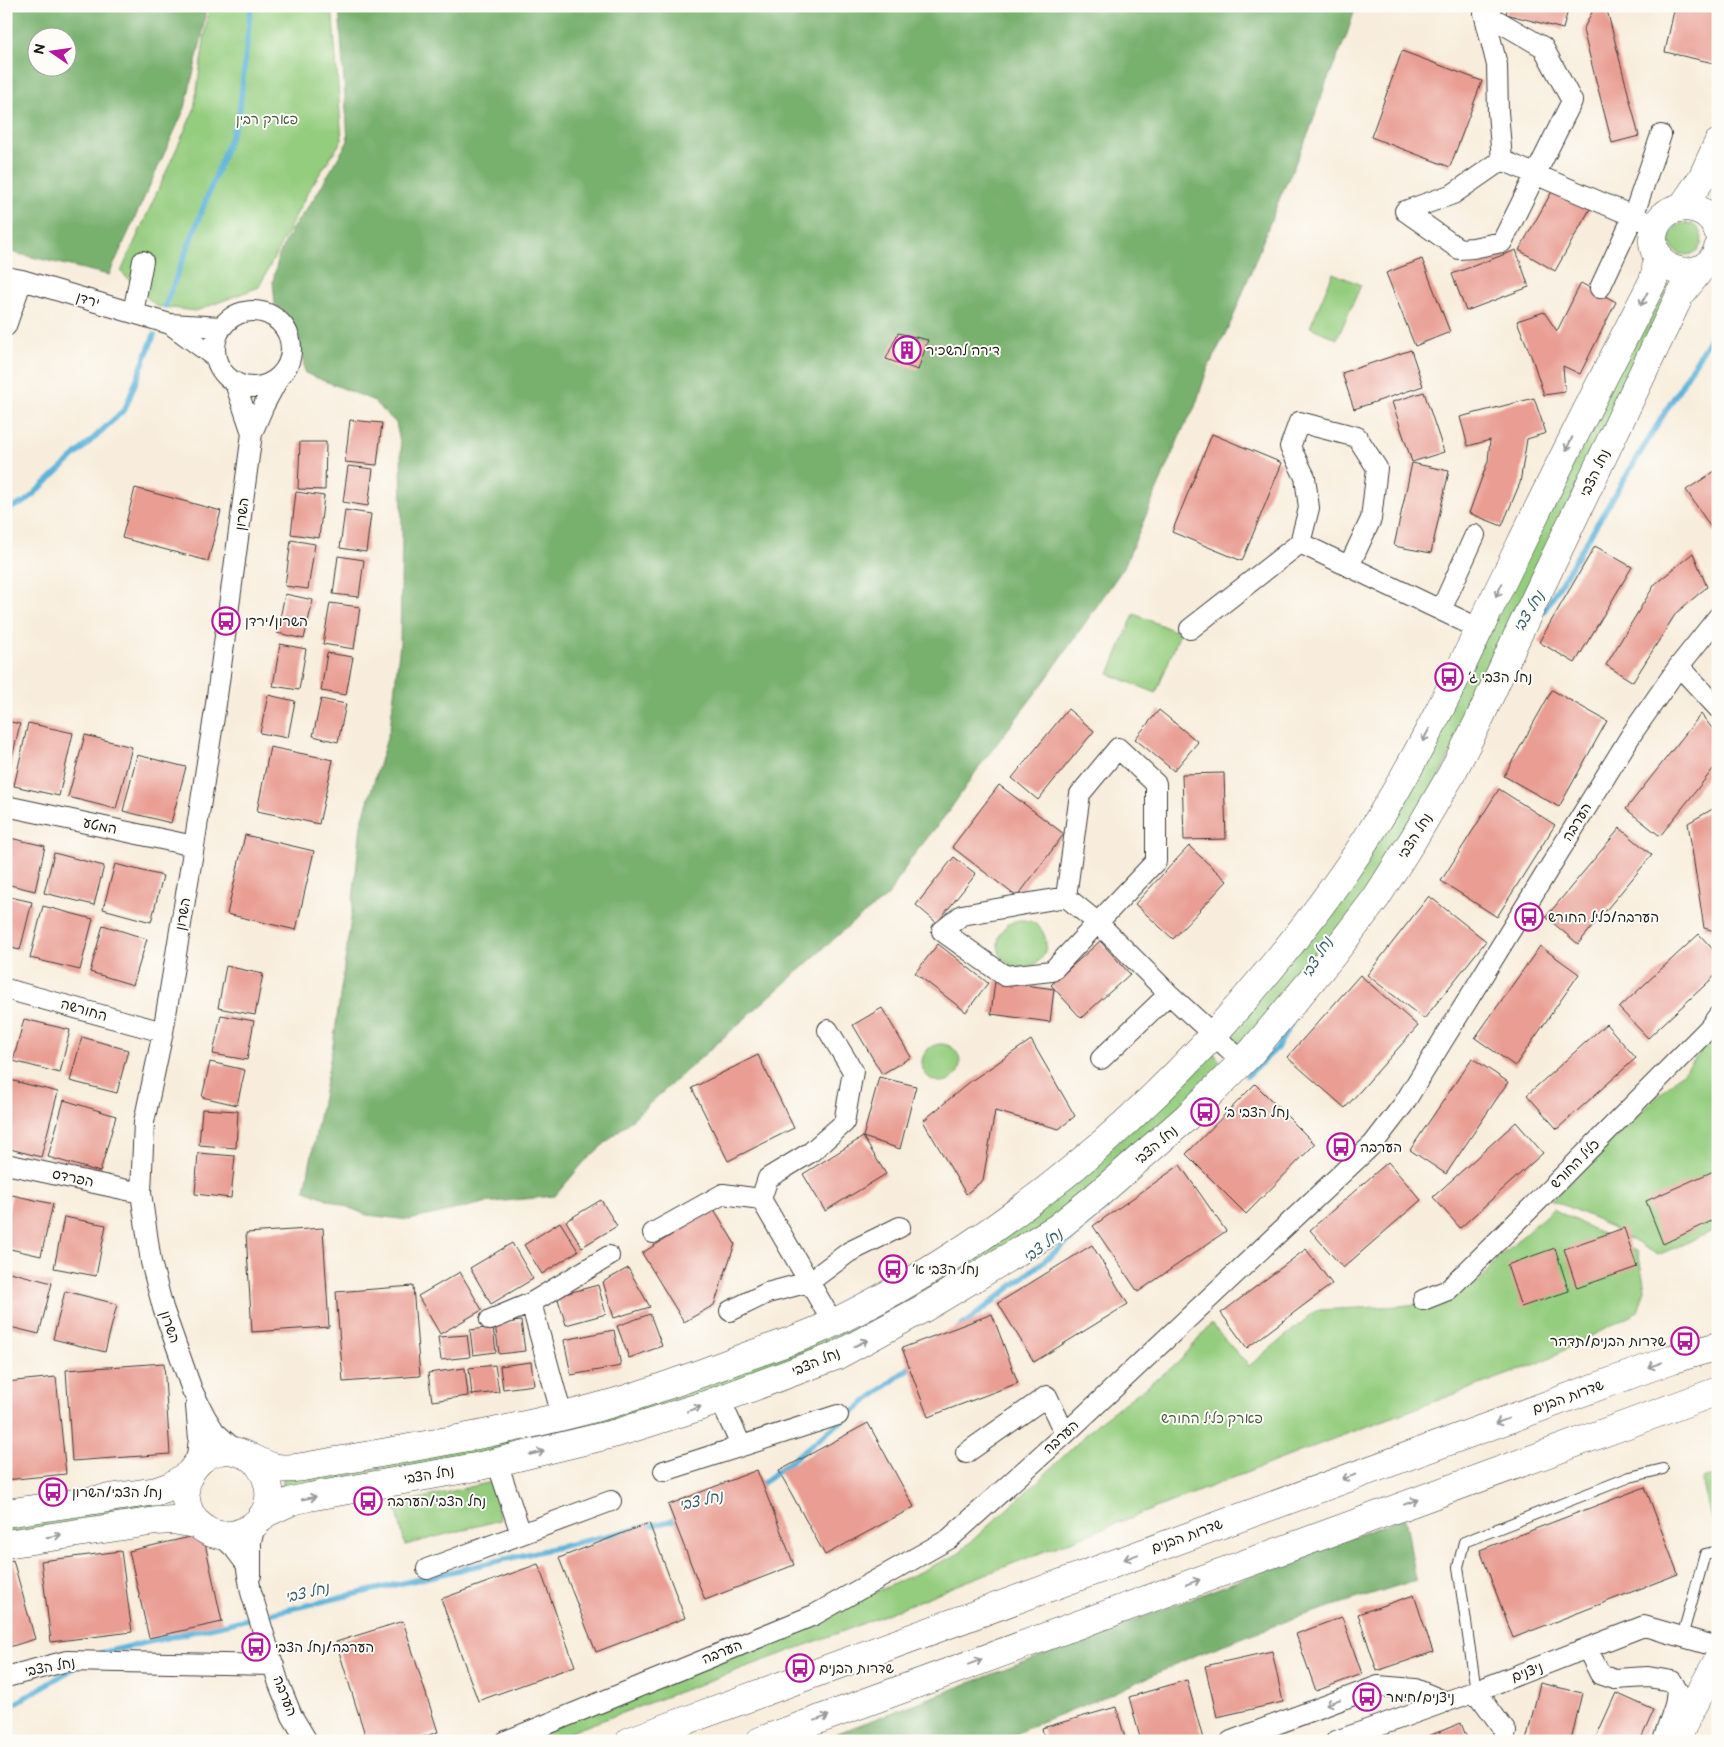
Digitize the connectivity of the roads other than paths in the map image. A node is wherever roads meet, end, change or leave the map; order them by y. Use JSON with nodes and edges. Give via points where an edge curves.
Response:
{"nodes":[{"id":1,"x":1661,"y":135,"type":"dead end"},
{"id":2,"x":1718,"y":143,"type":"edge"},
{"id":3,"x":1502,"y":160,"type":"junction"},
{"id":4,"x":1536,"y":176,"type":"junction"},
{"id":5,"x":1682,"y":207,"type":"junction"},
{"id":6,"x":1645,"y":222,"type":"junction"},
{"id":7,"x":1718,"y":230,"type":"edge"},
{"id":8,"x":1657,"y":253,"type":"junction"},
{"id":9,"x":1713,"y":255,"type":"edge"},
{"id":10,"x":143,"y":261,"type":"dead end"},
{"id":11,"x":14,"y":278,"type":"edge"},
{"id":12,"x":1600,"y":288,"type":"dead end"},
{"id":13,"x":133,"y":313,"type":"junction"},
{"id":14,"x":170,"y":324,"type":"junction"},
{"id":15,"x":6,"y":326,"type":"edge"},
{"id":16,"x":222,"y":327,"type":"junction"},
{"id":17,"x":216,"y":358,"type":"junction"},
{"id":18,"x":279,"y":377,"type":"junction"},
{"id":19,"x":235,"y":383,"type":"junction"},
{"id":20,"x":252,"y":433,"type":"junction"},
{"id":21,"x":1475,"y":535,"type":"dead end"},
{"id":22,"x":1300,"y":543,"type":"junction"},
{"id":23,"x":1348,"y":566,"type":"junction"},
{"id":24,"x":1441,"y":610,"type":"junction"},
{"id":25,"x":1718,"y":617,"type":"edge"},
{"id":26,"x":1190,"y":629,"type":"dead end"},
{"id":27,"x":1480,"y":629,"type":"junction"},
{"id":28,"x":1679,"y":666,"type":"junction"},
{"id":29,"x":1718,"y":708,"type":"edge"},
{"id":30,"x":6,"y":806,"type":"edge"},
{"id":31,"x":194,"y":846,"type":"junction"},
{"id":32,"x":1066,"y":897,"type":"junction"},
{"id":33,"x":1098,"y":923,"type":"junction"},
{"id":34,"x":6,"y":989,"type":"edge"},
{"id":35,"x":1169,"y":994,"type":"junction"},
{"id":36,"x":1718,"y":1016,"type":"edge"},
{"id":37,"x":828,"y":1030,"type":"dead end"},
{"id":38,"x":162,"y":1032,"type":"junction"},
{"id":39,"x":1214,"y":1035,"type":"junction"},
{"id":40,"x":1102,"y":1059,"type":"dead end"},
{"id":41,"x":1242,"y":1061,"type":"junction"},
{"id":42,"x":6,"y":1164,"type":"edge"},
{"id":43,"x":141,"y":1193,"type":"junction"},
{"id":44,"x":761,"y":1199,"type":"junction"},
{"id":45,"x":900,"y":1227,"type":"dead end"},
{"id":46,"x":653,"y":1234,"type":"dead end"},
{"id":47,"x":609,"y":1256,"type":"dead end"},
{"id":48,"x":808,"y":1282,"type":"junction"},
{"id":49,"x":1423,"y":1300,"type":"dead end"},
{"id":50,"x":530,"y":1303,"type":"junction"},
{"id":51,"x":730,"y":1311,"type":"dead end"},
{"id":52,"x":490,"y":1320,"type":"dead end"},
{"id":53,"x":833,"y":1323,"type":"junction"},
{"id":54,"x":1718,"y":1346,"type":"edge"},
{"id":55,"x":192,"y":1390,"type":"junction"},
{"id":56,"x":1718,"y":1391,"type":"edge"},
{"id":57,"x":720,"y":1400,"type":"junction"},
{"id":58,"x":838,"y":1415,"type":"dead end"},
{"id":59,"x":562,"y":1416,"type":"junction"},
{"id":60,"x":1064,"y":1434,"type":"junction"},
{"id":61,"x":741,"y":1445,"type":"junction"},
{"id":62,"x":966,"y":1454,"type":"dead end"},
{"id":63,"x":246,"y":1456,"type":"junction"},
{"id":64,"x":497,"y":1462,"type":"junction"},
{"id":65,"x":193,"y":1469,"type":"junction"},
{"id":66,"x":1663,"y":1469,"type":"dead end"},
{"id":67,"x":664,"y":1471,"type":"dead end"},
{"id":68,"x":611,"y":1501,"type":"dead end"},
{"id":69,"x":6,"y":1513,"type":"edge"},
{"id":70,"x":259,"y":1520,"type":"junction"},
{"id":71,"x":209,"y":1530,"type":"junction"},
{"id":72,"x":521,"y":1534,"type":"junction"},
{"id":73,"x":6,"y":1544,"type":"edge"},
{"id":74,"x":1718,"y":1551,"type":"edge"},
{"id":75,"x":427,"y":1569,"type":"dead end"},
{"id":76,"x":251,"y":1592,"type":"junction"},
{"id":77,"x":1682,"y":1637,"type":"junction"},
{"id":78,"x":1718,"y":1647,"type":"edge"},
{"id":79,"x":1587,"y":1648,"type":"junction"},
{"id":80,"x":1718,"y":1660,"type":"edge"},
{"id":81,"x":274,"y":1665,"type":"junction"},
{"id":82,"x":6,"y":1676,"type":"edge"},
{"id":83,"x":1476,"y":1691,"type":"junction"},
{"id":84,"x":1446,"y":1702,"type":"junction"},
{"id":85,"x":307,"y":1741,"type":"edge"},
{"id":86,"x":506,"y":1741,"type":"edge"},
{"id":87,"x":630,"y":1741,"type":"edge"},
{"id":88,"x":760,"y":1741,"type":"edge"},
{"id":89,"x":1231,"y":1741,"type":"edge"},
{"id":90,"x":1336,"y":1741,"type":"edge"},
{"id":91,"x":1503,"y":1741,"type":"edge"},
{"id":92,"x":1663,"y":1741,"type":"edge"},
{"id":93,"x":1677,"y":1741,"type":"edge"}],
"edges":[{"from":1,"to":6,"type":"street"},
{"from":2,"to":5,"type":"street","via":[[1702,178]]},
{"from":3,"to":4,"type":"street"},
{"from":3,"to":4,"type":"street","via":[[1453,194],[1405,211],[1459,249],[1502,242]]},
{"from":3,"to":4,"type":"street","via":[[1497,65],[1484,13],[1543,48],[1572,101]]},
{"from":4,"to":6,"type":"street"},
{"from":5,"to":6,"type":"street"},
{"from":5,"to":7,"type":"street","via":[[1704,211]]},
{"from":6,"to":8,"type":"street","name":"נחל הצבי"},
{"from":6,"to":12,"type":"street"},
{"from":8,"to":9,"type":"street","via":[[1659,259],[1678,272],[1689,272]]},
{"from":8,"to":27,"type":"street","name":"נחל הצבי","one_way":true,"via":[[1653,281],[1577,427]]},
{"from":9,"to":41,"type":"street","name":"נחל הצבי","via":[[1680,295],[1451,775],[1376,898],[1331,957]]},
{"from":10,"to":13,"type":"street"},
{"from":11,"to":13,"type":"street","name":"ירדן"},
{"from":11,"to":15,"type":"street"},
{"from":13,"to":14,"type":"street","name":"ירדן"},
{"from":14,"to":16,"type":"street","name":"ירדן"},
{"from":14,"to":17,"type":"street","name":"ירדן"},
{"from":16,"to":17,"type":"street","via":[[215,347]]},
{"from":16,"to":18,"type":"street","via":[[228,320],[245,312],[269,314],[279,321],[287,331],[290,355]]},
{"from":17,"to":19,"type":"street","via":[[226,376]]},
{"from":18,"to":19,"type":"street","via":[[257,387]]},
{"from":18,"to":20,"type":"street","name":"השרון"},
{"from":19,"to":20,"type":"street","name":"השרון"},
{"from":20,"to":31,"type":"street","name":"השרון"},
{"from":21,"to":24,"type":"street"},
{"from":22,"to":23,"type":"street"},
{"from":22,"to":23,"type":"street","via":[[1309,508],[1305,477],[1290,448],[1299,422],[1358,437],[1377,468],[1372,519]]},
{"from":22,"to":26,"type":"street"},
{"from":23,"to":24,"type":"street"},
{"from":24,"to":27,"type":"street"},
{"from":25,"to":28,"type":"street","name":"הערבה"},
{"from":27,"to":39,"type":"street","name":"נחל הצבי","one_way":true,"via":[[1379,820],[1298,936]]},
{"from":28,"to":29,"type":"street"},
{"from":28,"to":60,"type":"street","name":"הערבה","via":[[1633,732],[1403,1105],[1373,1144]]},
{"from":30,"to":31,"type":"street","name":"המטע"},
{"from":31,"to":38,"type":"street","name":"השרון"},
{"from":32,"to":33,"type":"street"},
{"from":32,"to":33,"type":"street","via":[[962,915],[942,931],[1005,976],[1052,971]]},
{"from":32,"to":33,"type":"street","via":[[1080,794],[1118,748],[1156,784],[1156,860]]},
{"from":33,"to":35,"type":"street"},
{"from":34,"to":38,"type":"street","name":"החורשה"},
{"from":35,"to":39,"type":"street"},
{"from":35,"to":40,"type":"street"},
{"from":36,"to":49,"type":"street","name":"כליל החורש","via":[[1448,1290]]},
{"from":37,"to":44,"type":"street","via":[[853,1072],[844,1123],[811,1152],[768,1178]]},
{"from":38,"to":43,"type":"street","name":"השרון","via":[[144,1122]]},
{"from":39,"to":41,"type":"street"},
{"from":39,"to":53,"type":"street","name":"נחל הצבי","via":[[1124,1126],[1039,1197],[979,1240]]},
{"from":57,"to":41,"type":"street","name":"נחל הצבי","one_way":true,"via":[[836,1356],[924,1308],[1057,1228],[1187,1117]]},
{"from":42,"to":43,"type":"street","name":"הפרדס"},
{"from":43,"to":55,"type":"street","name":"השרון","via":[[151,1262]]},
{"from":44,"to":46,"type":"street","via":[[723,1194]]},
{"from":44,"to":48,"type":"street"},
{"from":45,"to":48,"type":"street","via":[[849,1252]]},
{"from":47,"to":50,"type":"street"},
{"from":48,"to":51,"type":"street","via":[[767,1292]]},
{"from":48,"to":53,"type":"street"},
{"from":50,"to":52,"type":"street"},
{"from":50,"to":59,"type":"street"},
{"from":53,"to":59,"type":"street","name":"נחל הצבי","via":[[695,1376]]},
{"from":54,"to":87,"type":"street","name":"שדרות הבנים","one_way":true,"via":[[1673,1358]]},
{"from":55,"to":63,"type":"street","name":"השרון","via":[[215,1432]]},
{"from":55,"to":65,"type":"street","name":"השרון","via":[[199,1439]]},
{"from":88,"to":56,"type":"street","one_way":true},
{"from":57,"to":61,"type":"street"},
{"from":64,"to":57,"type":"street","name":"נחל הצבי","one_way":true,"via":[[617,1433]]},
{"from":58,"to":61,"type":"street"},
{"from":59,"to":63,"type":"street","name":"נחל הצבי","via":[[437,1443],[288,1469],[275,1468]]},
{"from":60,"to":62,"type":"street","via":[[1047,1396]]},
{"from":60,"to":86,"type":"street","name":"הערבה","via":[[949,1539],[814,1615]]},
{"from":61,"to":67,"type":"street"},
{"from":63,"to":65,"type":"street","via":[[232,1450],[218,1451],[206,1456]]},
{"from":63,"to":70,"type":"street","via":[[264,1470],[270,1488],[269,1502]]},
{"from":70,"to":64,"type":"street","name":"נחל הצבי","one_way":true,"via":[[292,1501]]},
{"from":64,"to":72,"type":"street"},
{"from":65,"to":69,"type":"street","via":[[171,1486],[157,1491]]},
{"from":65,"to":71,"type":"street","via":[[185,1486],[185,1497],[193,1517]]},
{"from":66,"to":83,"type":"lane","via":[[1630,1477],[1464,1542],[1458,1567]]},
{"from":68,"to":72,"type":"street"},
{"from":70,"to":71,"type":"street","via":[[243,1532],[230,1535]]},
{"from":70,"to":76,"type":"street","name":"הערבה","via":[[251,1542]]},
{"from":73,"to":71,"type":"street","one_way":true,"via":[[156,1521],[173,1520]]},
{"from":71,"to":76,"type":"street","name":"הערבה","via":[[234,1548],[246,1564]]},
{"from":72,"to":75,"type":"street"},
{"from":74,"to":77,"type":"lane","via":[[1705,1554]]},
{"from":76,"to":81,"type":"street","name":"הערבה"},
{"from":77,"to":78,"type":"street","name":"ניצנים"},
{"from":77,"to":79,"type":"street","name":"ניצנים","via":[[1644,1626]]},
{"from":79,"to":83,"type":"street","name":"ניצנים"},
{"from":79,"to":92,"type":"street","via":[[1600,1674],[1615,1679],[1648,1676],[1672,1681],[1677,1690],[1675,1705]]},
{"from":80,"to":93,"type":"street"},
{"from":81,"to":82,"type":"street","name":"נחל הצבי","via":[[67,1661]]},
{"from":81,"to":85,"type":"street","name":"הערבה","via":[[292,1716]]},
{"from":83,"to":84,"type":"street","name":"ניצנים"},
{"from":83,"to":91,"type":"street","via":[[1506,1732]]},
{"from":84,"to":89,"type":"street","one_way":true,"via":[[1415,1689],[1378,1686]]},
{"from":84,"to":90,"type":"street","name":"ניצנים"}]}
